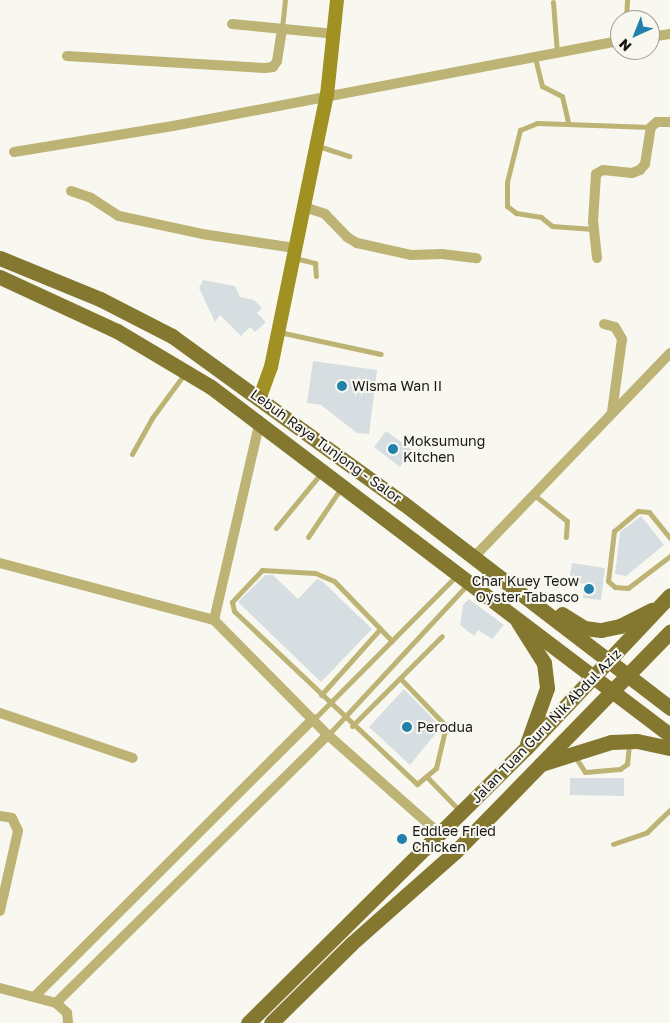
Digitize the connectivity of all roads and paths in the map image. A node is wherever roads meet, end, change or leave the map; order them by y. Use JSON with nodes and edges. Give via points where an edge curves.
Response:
{"nodes":[{"id":1,"x":285,"y":0,"type":"edge"},
{"id":2,"x":337,"y":0,"type":"edge"},
{"id":3,"x":553,"y":2,"type":"dead end"},
{"id":4,"x":232,"y":24,"type":"dead end"},
{"id":5,"x":282,"y":28,"type":"junction"},
{"id":6,"x":335,"y":34,"type":"junction"},
{"id":7,"x":610,"y":43,"type":"edge"},
{"id":8,"x":557,"y":53,"type":"junction"},
{"id":9,"x":67,"y":56,"type":"dead end"},
{"id":10,"x":535,"y":58,"type":"junction"},
{"id":11,"x":327,"y":96,"type":"junction"},
{"id":12,"x":670,"y":122,"type":"edge"},
{"id":13,"x":568,"y":123,"type":"junction"},
{"id":14,"x":651,"y":127,"type":"junction"},
{"id":15,"x":316,"y":146,"type":"junction"},
{"id":16,"x":14,"y":152,"type":"dead end"},
{"id":17,"x":349,"y":156,"type":"dead end"},
{"id":18,"x":71,"y":191,"type":"dead end"},
{"id":19,"x":304,"y":207,"type":"junction"},
{"id":20,"x":593,"y":229,"type":"junction"},
{"id":21,"x":294,"y":253,"type":"junction"},
{"id":22,"x":0,"y":258,"type":"edge"},
{"id":23,"x":477,"y":258,"type":"dead end"},
{"id":24,"x":597,"y":258,"type":"dead end"},
{"id":25,"x":316,"y":276,"type":"dead end"},
{"id":26,"x":0,"y":277,"type":"edge"},
{"id":27,"x":604,"y":324,"type":"dead end"},
{"id":28,"x":278,"y":332,"type":"junction"},
{"id":29,"x":670,"y":353,"type":"edge"},
{"id":30,"x":381,"y":354,"type":"dead end"},
{"id":31,"x":187,"y":371,"type":"junction"},
{"id":32,"x":260,"y":397,"type":"junction"},
{"id":33,"x":612,"y":412,"type":"junction"},
{"id":34,"x":260,"y":421,"type":"junction"},
{"id":35,"x":132,"y":454,"type":"dead end"},
{"id":36,"x":324,"y":469,"type":"junction"},
{"id":37,"x":343,"y":484,"type":"junction"},
{"id":38,"x":532,"y":493,"type":"junction"},
{"id":39,"x":276,"y":528,"type":"dead end"},
{"id":40,"x":308,"y":537,"type":"dead end"},
{"id":41,"x":566,"y":537,"type":"dead end"},
{"id":42,"x":670,"y":538,"type":"edge"},
{"id":43,"x":670,"y":556,"type":"edge"},
{"id":44,"x":474,"y":557,"type":"junction"},
{"id":45,"x":0,"y":563,"type":"edge"},
{"id":46,"x":465,"y":577,"type":"junction"},
{"id":47,"x":670,"y":596,"type":"edge"},
{"id":48,"x":531,"y":600,"type":"junction"},
{"id":49,"x":658,"y":609,"type":"junction"},
{"id":50,"x":514,"y":615,"type":"junction"},
{"id":51,"x":214,"y":620,"type":"junction"},
{"id":52,"x":380,"y":629,"type":"junction"},
{"id":53,"x":670,"y":632,"type":"edge"},
{"id":54,"x":442,"y":636,"type":"dead end"},
{"id":55,"x":392,"y":642,"type":"junction"},
{"id":56,"x":608,"y":661,"type":"junction"},
{"id":57,"x":627,"y":675,"type":"junction"},
{"id":58,"x":594,"y":676,"type":"junction"},
{"id":59,"x":400,"y":678,"type":"junction"},
{"id":60,"x":612,"y":690,"type":"junction"},
{"id":61,"x":321,"y":695,"type":"junction"},
{"id":62,"x":330,"y":704,"type":"junction"},
{"id":63,"x":670,"y":708,"type":"edge"},
{"id":64,"x":0,"y":713,"type":"edge"},
{"id":65,"x":343,"y":716,"type":"junction"},
{"id":66,"x":313,"y":720,"type":"junction"},
{"id":67,"x":352,"y":726,"type":"junction"},
{"id":68,"x":328,"y":735,"type":"junction"},
{"id":69,"x":670,"y":735,"type":"edge"},
{"id":70,"x":629,"y":741,"type":"junction"},
{"id":71,"x":526,"y":748,"type":"junction"},
{"id":72,"x":670,"y":748,"type":"edge"},
{"id":73,"x":573,"y":754,"type":"junction"},
{"id":74,"x":132,"y":758,"type":"dead end"},
{"id":75,"x":541,"y":764,"type":"junction"},
{"id":76,"x":427,"y":777,"type":"junction"},
{"id":77,"x":670,"y":810,"type":"edge"},
{"id":78,"x":462,"y":813,"type":"junction"},
{"id":79,"x":0,"y":816,"type":"edge"},
{"id":80,"x":440,"y":834,"type":"junction"},
{"id":81,"x":613,"y":844,"type":"dead end"},
{"id":82,"x":0,"y":911,"type":"edge"},
{"id":83,"x":0,"y":988,"type":"edge"},
{"id":84,"x":34,"y":996,"type":"junction"},
{"id":85,"x":56,"y":1003,"type":"junction"},
{"id":86,"x":68,"y":1023,"type":"edge"},
{"id":87,"x":248,"y":1023,"type":"edge"},
{"id":88,"x":271,"y":1023,"type":"edge"}],
"edges":[{"from":1,"to":5,"type":"lane"},
{"from":2,"to":6,"type":"main road"},
{"from":3,"to":8,"type":"lane"},
{"from":4,"to":5,"type":"street"},
{"from":5,"to":6,"type":"street"},
{"from":5,"to":9,"type":"street","via":[[277,61],[273,67]]},
{"from":6,"to":11,"type":"main road"},
{"from":7,"to":8,"type":"street"},
{"from":8,"to":10,"type":"street"},
{"from":10,"to":11,"type":"street"},
{"from":10,"to":13,"type":"lane","via":[[542,86],[562,96]]},
{"from":11,"to":15,"type":"main road"},
{"from":11,"to":16,"type":"street"},
{"from":12,"to":14,"type":"street","via":[[657,122]]},
{"from":13,"to":14,"type":"lane"},
{"from":13,"to":20,"type":"lane","via":[[537,123],[520,130],[505,203],[516,213],[541,217],[552,226]]},
{"from":14,"to":20,"type":"street","via":[[645,164],[640,170],[632,173],[603,170],[596,174]]},
{"from":15,"to":17,"type":"lane"},
{"from":15,"to":19,"type":"main road"},
{"from":18,"to":21,"type":"street","via":[[91,198],[119,216]]},
{"from":19,"to":21,"type":"main road"},
{"from":19,"to":23,"type":"street","via":[[325,214],[357,243],[411,256],[442,254]]},
{"from":20,"to":24,"type":"street"},
{"from":21,"to":25,"type":"lane","via":[[315,263]]},
{"from":21,"to":28,"type":"main road"},
{"from":22,"to":32,"type":"main road","name":"Lebuh Raya Tunjong - Salor","via":[[149,323]]},
{"from":26,"to":31,"type":"main road","name":"Lebuh Raya Tunjong - Salor","via":[[117,331]]},
{"from":27,"to":33,"type":"street","via":[[615,327],[622,339]]},
{"from":28,"to":30,"type":"lane"},
{"from":28,"to":32,"type":"main road"},
{"from":29,"to":33,"type":"street"},
{"from":31,"to":34,"type":"main road","name":"Lebuh Raya Tunjong - Salor"},
{"from":31,"to":35,"type":"lane","via":[[152,418]]},
{"from":32,"to":44,"type":"main road","name":"Lebuh Raya Tunjong - Salor"},
{"from":33,"to":38,"type":"street"},
{"from":34,"to":36,"type":"main road","name":"Lebuh Raya Tunjong - Salor"},
{"from":34,"to":51,"type":"street"},
{"from":36,"to":37,"type":"main road","name":"Lebuh Raya Tunjong - Salor"},
{"from":36,"to":39,"type":"lane"},
{"from":37,"to":40,"type":"lane"},
{"from":37,"to":46,"type":"main road","name":"Lebuh Raya Tunjong - Salor"},
{"from":38,"to":41,"type":"lane","via":[[567,521]]},
{"from":38,"to":44,"type":"street"},
{"from":42,"to":43,"type":"lane","via":[[649,512],[638,511],[614,531],[608,581],[615,587],[628,588]]},
{"from":44,"to":48,"type":"main road","name":"Lebuh Raya Tunjong - Salor"},
{"from":45,"to":51,"type":"street"},
{"from":46,"to":50,"type":"main road","name":"Lebuh Raya Tunjong - Salor"},
{"from":46,"to":55,"type":"lane"},
{"from":46,"to":65,"type":"lane"},
{"from":47,"to":49,"type":"main road","name":"Jalan Tuan Guru Nik Abdul Aziz"},
{"from":48,"to":49,"type":"main road","via":[[591,630],[611,629],[643,612]]},
{"from":48,"to":56,"type":"main road","name":"Lebuh Raya Tunjong - Salor"},
{"from":49,"to":56,"type":"main road","name":"Jalan Tuan Guru Nik Abdul Aziz"},
{"from":50,"to":58,"type":"main road","name":"Lebuh Raya Tunjong - Salor"},
{"from":50,"to":71,"type":"main road","via":[[544,663],[547,688]]},
{"from":51,"to":66,"type":"street"},
{"from":52,"to":55,"type":"lane"},
{"from":52,"to":61,"type":"lane"},
{"from":52,"to":61,"type":"lane","via":[[334,582],[315,573],[262,570],[233,600],[234,611]]},
{"from":53,"to":57,"type":"main road","name":"Jalan Tuan Guru Nik Abdul Aziz"},
{"from":54,"to":59,"type":"lane"},
{"from":55,"to":62,"type":"lane"},
{"from":56,"to":57,"type":"main road","name":"Lebuh Raya Tunjong - Salor"},
{"from":56,"to":58,"type":"main road","name":"Jalan Tuan Guru Nik Abdul Aziz"},
{"from":57,"to":60,"type":"main road","name":"Jalan Tuan Guru Nik Abdul Aziz"},
{"from":57,"to":63,"type":"main road","name":"Lebuh Raya Tunjong - Salor"},
{"from":58,"to":60,"type":"main road","name":"Lebuh Raya Tunjong - Salor"},
{"from":58,"to":71,"type":"main road","name":"Jalan Tuan Guru Nik Abdul Aziz"},
{"from":59,"to":67,"type":"lane"},
{"from":59,"to":76,"type":"lane","via":[[445,724],[437,766]]},
{"from":60,"to":69,"type":"main road","name":"Lebuh Raya Tunjong - Salor"},
{"from":60,"to":75,"type":"main road","name":"Jalan Tuan Guru Nik Abdul Aziz"},
{"from":61,"to":62,"type":"lane"},
{"from":62,"to":65,"type":"lane"},
{"from":62,"to":66,"type":"lane"},
{"from":64,"to":74,"type":"street"},
{"from":65,"to":67,"type":"lane"},
{"from":65,"to":68,"type":"lane"},
{"from":66,"to":68,"type":"street"},
{"from":66,"to":84,"type":"street"},
{"from":67,"to":76,"type":"lane","via":[[412,782],[420,783]]},
{"from":68,"to":80,"type":"street"},
{"from":68,"to":85,"type":"street"},
{"from":70,"to":72,"type":"main road"},
{"from":70,"to":73,"type":"main road","via":[[592,746]]},
{"from":70,"to":73,"type":"lane","via":[[626,764],[620,769],[585,772]]},
{"from":71,"to":78,"type":"main road","name":"Jalan Tuan Guru Nik Abdul Aziz"},
{"from":73,"to":75,"type":"main road"},
{"from":75,"to":88,"type":"main road","name":"Jalan Tuan Guru Nik Abdul Aziz","via":[[456,852],[351,944]]},
{"from":76,"to":78,"type":"lane"},
{"from":77,"to":81,"type":"lane","via":[[647,832]]},
{"from":78,"to":80,"type":"main road","name":"Jalan Tuan Guru Nik Abdul Aziz"},
{"from":79,"to":82,"type":"street","via":[[12,818],[18,831]]},
{"from":80,"to":87,"type":"main road","name":"Jalan Tuan Guru Nik Abdul Aziz"},
{"from":83,"to":84,"type":"street"},
{"from":84,"to":85,"type":"street"},
{"from":85,"to":86,"type":"street","via":[[67,1013]]}]}
